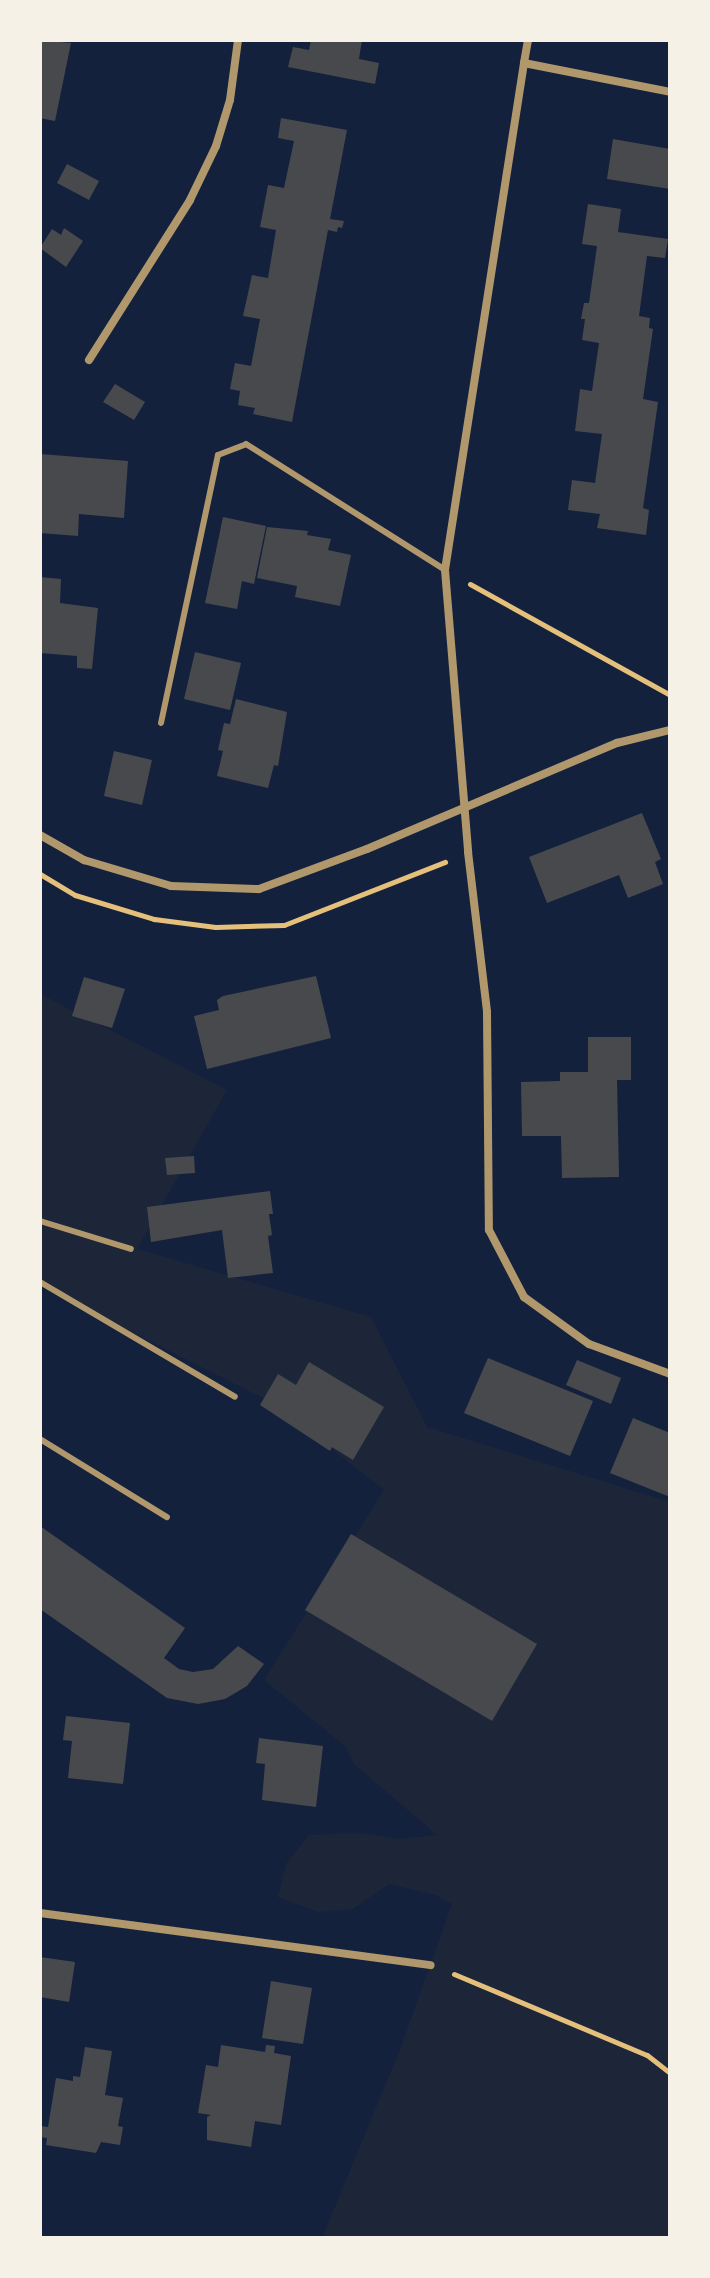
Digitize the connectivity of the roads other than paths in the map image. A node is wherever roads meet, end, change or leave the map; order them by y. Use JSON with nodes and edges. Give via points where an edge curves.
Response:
{"nodes":[{"id":1,"x":238,"y":40,"type":"edge"},
{"id":2,"x":528,"y":40,"type":"edge"},
{"id":3,"x":524,"y":63,"type":"junction"},
{"id":4,"x":670,"y":92,"type":"edge"},
{"id":5,"x":89,"y":360,"type":"dead end"},
{"id":6,"x":445,"y":570,"type":"junction"},
{"id":7,"x":161,"y":723,"type":"dead end"},
{"id":8,"x":670,"y":730,"type":"edge"},
{"id":9,"x":466,"y":806,"type":"junction"},
{"id":10,"x":40,"y":835,"type":"edge"},
{"id":11,"x":40,"y":1221,"type":"edge"},
{"id":12,"x":131,"y":1249,"type":"dead end"},
{"id":13,"x":40,"y":1282,"type":"edge"},
{"id":14,"x":670,"y":1374,"type":"edge"},
{"id":15,"x":235,"y":1397,"type":"dead end"},
{"id":16,"x":40,"y":1439,"type":"edge"},
{"id":17,"x":167,"y":1517,"type":"dead end"},
{"id":18,"x":40,"y":1913,"type":"edge"},
{"id":19,"x":431,"y":1965,"type":"road end"}],
"edges":[{"from":1,"to":5,"type":"street","via":[[230,100],[216,146],[190,200]]},
{"from":2,"to":3,"type":"street"},
{"from":3,"to":4,"type":"street"},
{"from":3,"to":6,"type":"street"},
{"from":6,"to":7,"type":"lane","via":[[246,444],[218,455]]},
{"from":6,"to":9,"type":"street"},
{"from":8,"to":9,"type":"street","via":[[617,743]]},
{"from":9,"to":10,"type":"street","via":[[259,889],[171,886],[84,860]]},
{"from":9,"to":14,"type":"street","via":[[487,1012],[489,1230],[524,1297],[589,1344]]},
{"from":11,"to":12,"type":"lane"},
{"from":13,"to":15,"type":"lane"},
{"from":16,"to":17,"type":"lane"},
{"from":18,"to":19,"type":"street"}]}
